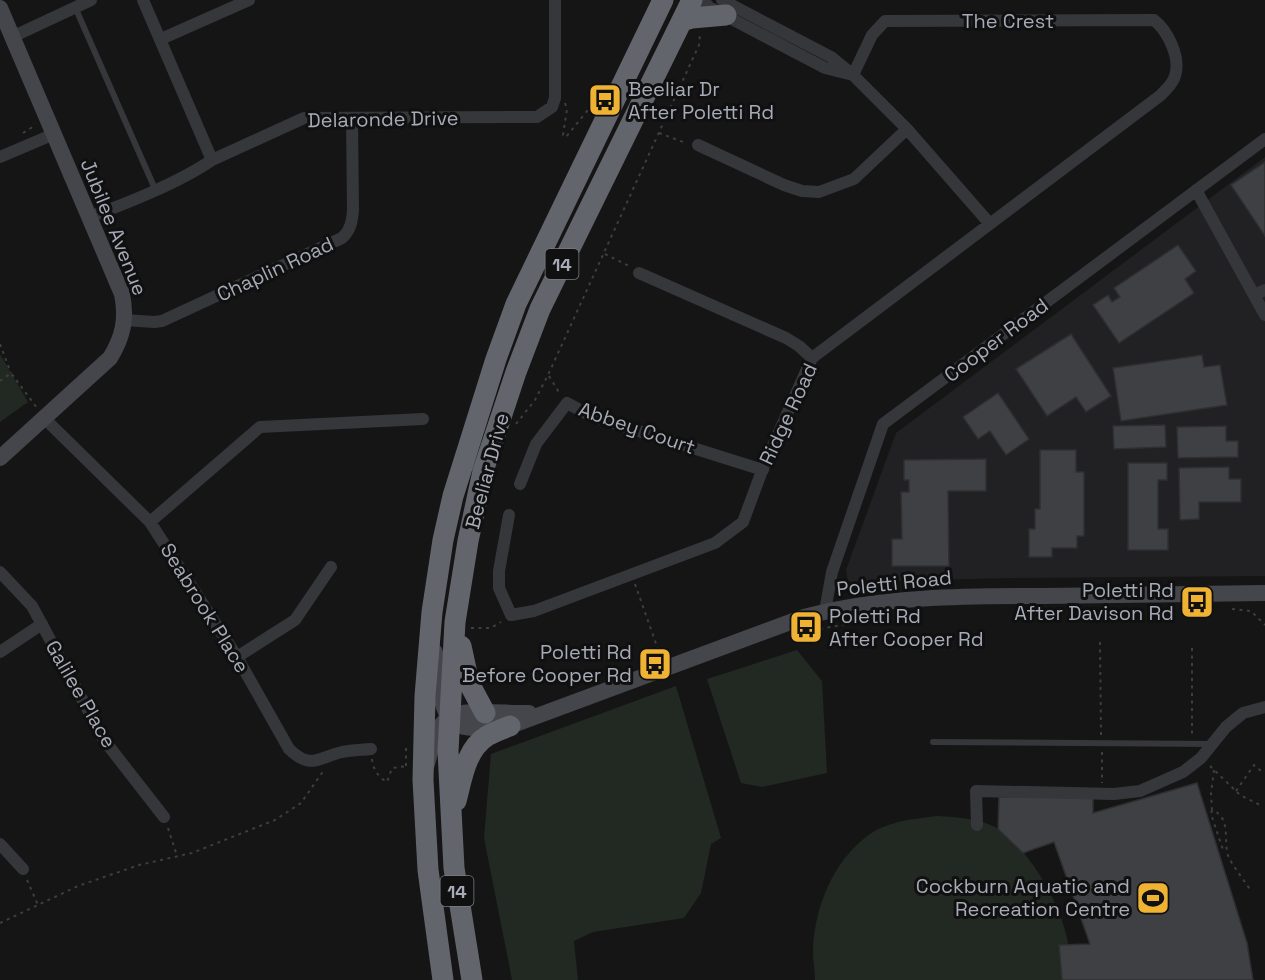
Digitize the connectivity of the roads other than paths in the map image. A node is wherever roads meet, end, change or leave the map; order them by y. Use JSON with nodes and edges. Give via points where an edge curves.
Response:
{"nodes":[{"id":1,"x":91,"y":0,"type":"edge"},
{"id":2,"x":143,"y":0,"type":"edge"},
{"id":3,"x":249,"y":0,"type":"edge"},
{"id":4,"x":555,"y":0,"type":"edge"},
{"id":5,"x":692,"y":0,"type":"edge"},
{"id":6,"x":703,"y":0,"type":"edge"},
{"id":7,"x":665,"y":2,"type":"edge"},
{"id":8,"x":0,"y":8,"type":"edge"},
{"id":9,"x":75,"y":8,"type":"junction"},
{"id":10,"x":724,"y":8,"type":"edge"},
{"id":11,"x":682,"y":21,"type":"junction"},
{"id":12,"x":12,"y":37,"type":"junction"},
{"id":13,"x":161,"y":39,"type":"junction"},
{"id":14,"x":1174,"y":53,"type":"joint"},
{"id":15,"x":853,"y":75,"type":"junction"},
{"id":16,"x":352,"y":118,"type":"junction"},
{"id":17,"x":907,"y":129,"type":"junction"},
{"id":18,"x":54,"y":134,"type":"junction"},
{"id":19,"x":1265,"y":139,"type":"edge"},
{"id":20,"x":698,"y":145,"type":"road end"},
{"id":21,"x":0,"y":157,"type":"edge"},
{"id":22,"x":212,"y":160,"type":"junction"},
{"id":23,"x":154,"y":189,"type":"junction"},
{"id":24,"x":1196,"y":190,"type":"junction"},
{"id":25,"x":89,"y":217,"type":"junction"},
{"id":26,"x":990,"y":224,"type":"junction"},
{"id":27,"x":639,"y":273,"type":"road end"},
{"id":28,"x":1259,"y":292,"type":"edge"},
{"id":29,"x":1265,"y":315,"type":"edge"},
{"id":30,"x":125,"y":320,"type":"junction"},
{"id":31,"x":812,"y":358,"type":"junction"},
{"id":32,"x":40,"y":412,"type":"junction"},
{"id":33,"x":423,"y":419,"type":"dead end"},
{"id":34,"x":0,"y":458,"type":"edge"},
{"id":35,"x":763,"y":470,"type":"junction"},
{"id":36,"x":520,"y":484,"type":"dead end"},
{"id":37,"x":509,"y":515,"type":"dead end"},
{"id":38,"x":150,"y":522,"type":"junction"},
{"id":39,"x":331,"y":567,"type":"dead end"},
{"id":40,"x":0,"y":572,"type":"edge"},
{"id":41,"x":1265,"y":593,"type":"edge"},
{"id":42,"x":825,"y":611,"type":"junction"},
{"id":43,"x":432,"y":612,"type":"junction"},
{"id":44,"x":42,"y":624,"type":"junction"},
{"id":45,"x":463,"y":625,"type":"junction"},
{"id":46,"x":0,"y":652,"type":"edge"},
{"id":47,"x":237,"y":657,"type":"junction"},
{"id":48,"x":1265,"y":707,"type":"edge"},
{"id":49,"x":545,"y":712,"type":"junction"},
{"id":50,"x":485,"y":713,"type":"junction"},
{"id":51,"x":449,"y":717,"type":"junction"},
{"id":52,"x":510,"y":726,"type":"junction"},
{"id":53,"x":933,"y":742,"type":"dead end"},
{"id":54,"x":1212,"y":744,"type":"junction"},
{"id":55,"x":371,"y":748,"type":"road end"},
{"id":56,"x":423,"y":773,"type":"junction"},
{"id":57,"x":164,"y":817,"type":"road end"},
{"id":58,"x":450,"y":821,"type":"junction"},
{"id":59,"x":977,"y":825,"type":"dead end"},
{"id":60,"x":0,"y":844,"type":"edge"},
{"id":61,"x":23,"y":869,"type":"road end"},
{"id":62,"x":443,"y":980,"type":"edge"},
{"id":63,"x":472,"y":980,"type":"edge"}],
"edges":[{"from":1,"to":9,"type":"street"},
{"from":2,"to":13,"type":"street"},
{"from":3,"to":13,"type":"street"},
{"from":4,"to":16,"type":"street","name":"Delaronde Drive","via":[[556,87],[552,107],[545,113],[537,117]]},
{"from":5,"to":11,"type":"highway","name":"Beeliar Drive","number":"14"},
{"from":6,"to":10,"type":"street","via":[[709,6]]},
{"from":7,"to":43,"type":"highway","name":"Beeliar Drive","number":"14","via":[[516,304],[458,476]]},
{"from":8,"to":12,"type":"main road","name":"Jubilee Avenue"},
{"from":9,"to":12,"type":"street"},
{"from":9,"to":23,"type":"lane"},
{"from":10,"to":11,"type":"highway"},
{"from":10,"to":15,"type":"street","via":[[825,68]]},
{"from":11,"to":45,"type":"highway","name":"Beeliar Drive","number":"14","via":[[540,309],[516,372],[483,471],[468,541]]},
{"from":12,"to":18,"type":"main road","name":"Jubilee Avenue"},
{"from":13,"to":22,"type":"street"},
{"from":14,"to":15,"type":"street","name":"The Crest","via":[[1169,36],[1154,20],[885,21],[872,35]]},
{"from":14,"to":26,"type":"street","name":"Ridge Road","via":[[1176,74],[1161,95]]},
{"from":15,"to":17,"type":"street"},
{"from":16,"to":22,"type":"street","name":"Delaronde Drive","via":[[304,118]]},
{"from":16,"to":30,"type":"street","name":"Chaplin Road","via":[[353,210],[347,234],[162,321]]},
{"from":17,"to":20,"type":"street","via":[[854,179],[819,192],[784,185]]},
{"from":17,"to":26,"type":"street"},
{"from":18,"to":21,"type":"street"},
{"from":18,"to":25,"type":"main road","name":"Jubilee Avenue"},
{"from":19,"to":24,"type":"street","name":"Cooper Road"},
{"from":22,"to":23,"type":"street","name":"Delaronde Drive"},
{"from":23,"to":25,"type":"street","name":"Delaronde Drive"},
{"from":24,"to":28,"type":"street"},
{"from":24,"to":42,"type":"street","name":"Cooper Road","via":[[883,424],[832,572]]},
{"from":25,"to":30,"type":"main road","name":"Jubilee Avenue","via":[[122,294]]},
{"from":26,"to":31,"type":"street","name":"Ridge Road"},
{"from":27,"to":31,"type":"street","via":[[786,338]]},
{"from":28,"to":29,"type":"street"},
{"from":30,"to":32,"type":"main road","name":"Jubilee Avenue","via":[[110,358]]},
{"from":31,"to":35,"type":"street","name":"Ridge Road"},
{"from":32,"to":34,"type":"main road","name":"Jubilee Avenue"},
{"from":32,"to":38,"type":"street","name":"Seabrook Place"},
{"from":33,"to":38,"type":"street","via":[[260,427]]},
{"from":35,"to":36,"type":"street","name":"Abbey Court","via":[[591,416],[567,403],[536,444]]},
{"from":35,"to":37,"type":"street","name":"Ridge Road","via":[[743,522],[715,543],[534,611],[511,615],[499,588]]},
{"from":38,"to":47,"type":"street","name":"Seabrook Place"},
{"from":39,"to":47,"type":"street","via":[[295,620]]},
{"from":40,"to":44,"type":"street","name":"Galilee Place","via":[[32,606]]},
{"from":41,"to":42,"type":"main road","name":"Poletti Road","via":[[967,597]]},
{"from":42,"to":49,"type":"main road","name":"Poletti Road"},
{"from":43,"to":51,"type":"main road","via":[[442,706]]},
{"from":43,"to":56,"type":"highway","name":"Beeliar Drive","number":"14"},
{"from":44,"to":46,"type":"street"},
{"from":44,"to":57,"type":"street","name":"Galilee Place","via":[[104,740]]},
{"from":45,"to":50,"type":"highway","via":[[469,683]]},
{"from":45,"to":51,"type":"highway","name":"Beeliar Drive","number":"14"},
{"from":47,"to":55,"type":"street","name":"Seabrook Place","via":[[289,748],[299,758],[314,761]]},
{"from":48,"to":54,"type":"street","via":[[1243,713]]},
{"from":49,"to":50,"type":"main road","name":"Poletti Road"},
{"from":49,"to":52,"type":"main road","name":"Poletti Road"},
{"from":50,"to":51,"type":"main road","name":"Poletti Road","via":[[464,712]]},
{"from":51,"to":52,"type":"main road","name":"Poletti Road","via":[[464,726]]},
{"from":51,"to":56,"type":"main road"},
{"from":51,"to":58,"type":"highway","name":"Beeliar Drive","number":"14"},
{"from":52,"to":58,"type":"highway","via":[[487,736],[474,748]]},
{"from":53,"to":54,"type":"lane"},
{"from":54,"to":59,"type":"street","via":[[1201,758],[1173,778],[1129,793],[976,791]]},
{"from":56,"to":62,"type":"highway","name":"Beeliar Drive","number":"14","via":[[428,870]]},
{"from":58,"to":63,"type":"highway","name":"Beeliar Drive","number":"14"},
{"from":60,"to":61,"type":"street"}]}
